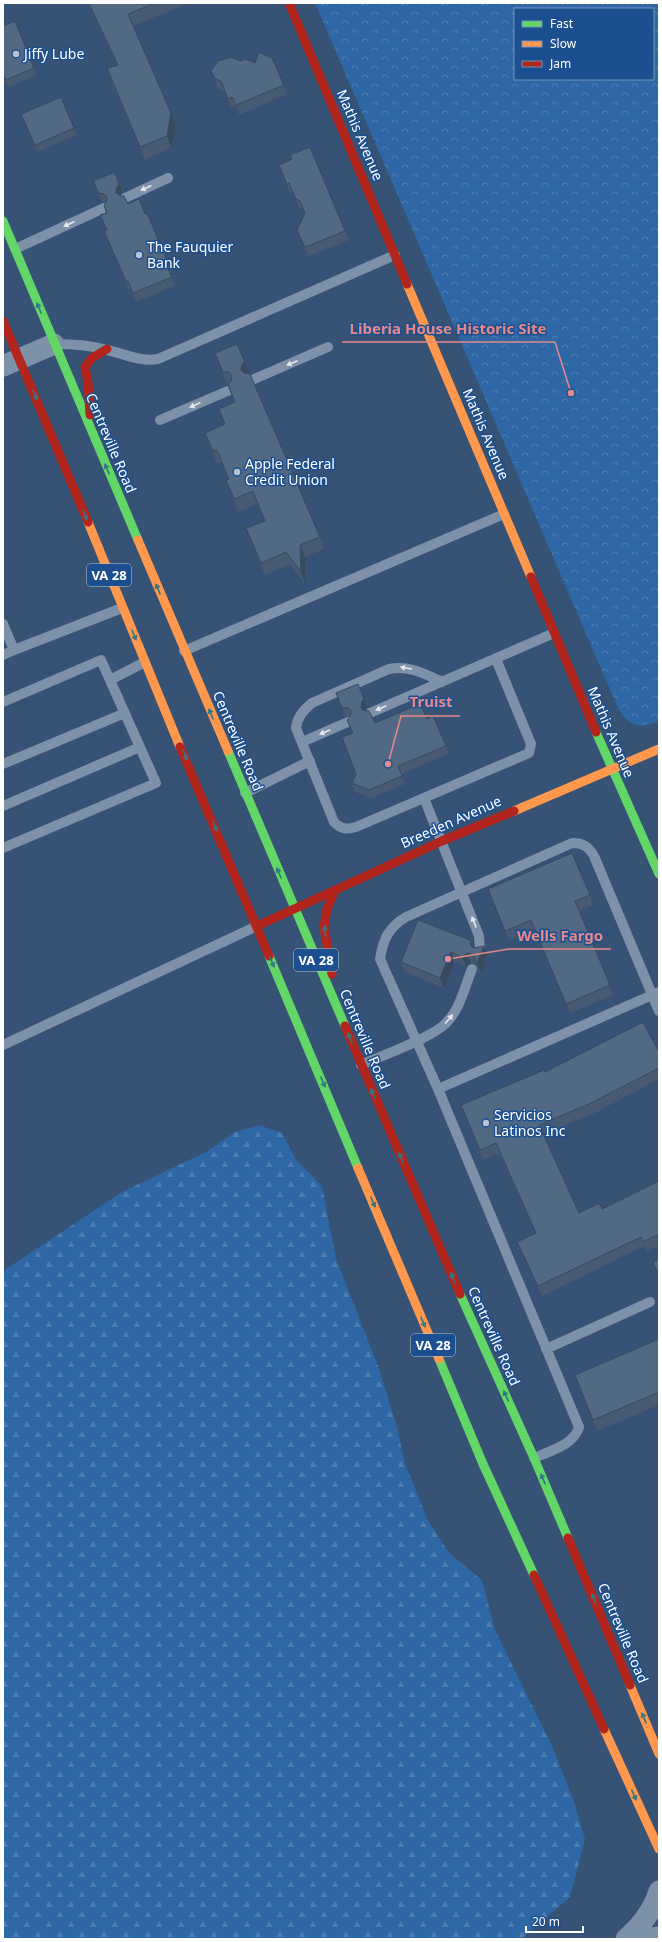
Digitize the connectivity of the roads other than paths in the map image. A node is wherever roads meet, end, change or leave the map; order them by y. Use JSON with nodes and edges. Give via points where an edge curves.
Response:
{"nodes":[{"id":1,"x":289,"y":3,"type":"edge"},
{"id":2,"x":168,"y":178,"type":"dead end"},
{"id":3,"x":125,"y":198,"type":"edge"},
{"id":4,"x":104,"y":208,"type":"edge"},
{"id":5,"x":3,"y":222,"type":"edge"},
{"id":6,"x":14,"y":249,"type":"junction"},
{"id":7,"x":395,"y":255,"type":"junction"},
{"id":8,"x":3,"y":321,"type":"edge"},
{"id":9,"x":54,"y":344,"type":"junction"},
{"id":10,"x":328,"y":348,"type":"dead end"},
{"id":11,"x":107,"y":349,"type":"junction"},
{"id":12,"x":11,"y":363,"type":"edge"},
{"id":13,"x":252,"y":380,"type":"edge"},
{"id":14,"x":230,"y":390,"type":"edge"},
{"id":15,"x":160,"y":420,"type":"dead end"},
{"id":16,"x":91,"y":432,"type":"junction"},
{"id":17,"x":504,"y":514,"type":"junction"},
{"id":18,"x":122,"y":608,"type":"junction"},
{"id":19,"x":3,"y":624,"type":"edge"},
{"id":20,"x":554,"y":633,"type":"junction"},
{"id":21,"x":14,"y":650,"type":"junction"},
{"id":22,"x":184,"y":651,"type":"junction"},
{"id":23,"x":3,"y":655,"type":"edge"},
{"id":24,"x":496,"y":659,"type":"junction"},
{"id":25,"x":146,"y":662,"type":"junction"},
{"id":26,"x":110,"y":680,"type":"junction"},
{"id":27,"x":442,"y":682,"type":"junction"},
{"id":28,"x":3,"y":702,"type":"edge"},
{"id":29,"x":125,"y":713,"type":"junction"},
{"id":30,"x":370,"y":713,"type":"edge"},
{"id":31,"x":348,"y":722,"type":"edge"},
{"id":32,"x":302,"y":742,"type":"junction"},
{"id":33,"x":140,"y":747,"type":"junction"},
{"id":34,"x":659,"y":749,"type":"edge"},
{"id":35,"x":310,"y":761,"type":"junction"},
{"id":36,"x":3,"y":764,"type":"edge"},
{"id":37,"x":612,"y":769,"type":"junction"},
{"id":38,"x":245,"y":793,"type":"junction"},
{"id":39,"x":424,"y":798,"type":"junction"},
{"id":40,"x":3,"y":806,"type":"edge"},
{"id":41,"x":442,"y":841,"type":"junction"},
{"id":42,"x":3,"y":848,"type":"edge"},
{"id":43,"x":659,"y":874,"type":"edge"},
{"id":44,"x":335,"y":890,"type":"junction"},
{"id":45,"x":463,"y":893,"type":"junction"},
{"id":46,"x":294,"y":908,"type":"junction"},
{"id":47,"x":257,"y":926,"type":"junction"},
{"id":48,"x":480,"y":952,"type":"edge"},
{"id":49,"x":472,"y":969,"type":"edge"},
{"id":50,"x":656,"y":994,"type":"edge"},
{"id":51,"x":338,"y":1011,"type":"junction"},
{"id":52,"x":659,"y":1011,"type":"edge"},
{"id":53,"x":417,"y":1040,"type":"junction"},
{"id":54,"x":3,"y":1045,"type":"edge"},
{"id":55,"x":361,"y":1065,"type":"junction"},
{"id":56,"x":438,"y":1089,"type":"junction"},
{"id":57,"x":650,"y":1302,"type":"dead end"},
{"id":58,"x":546,"y":1348,"type":"junction"},
{"id":59,"x":534,"y":1458,"type":"junction"},
{"id":60,"x":659,"y":1754,"type":"edge"},
{"id":61,"x":659,"y":1849,"type":"edge"},
{"id":62,"x":659,"y":1891,"type":"edge"},
{"id":63,"x":659,"y":1937,"type":"edge"},
{"id":64,"x":626,"y":1939,"type":"edge"},
{"id":65,"x":646,"y":1939,"type":"edge"}],
"edges":[{"from":1,"to":7,"type":"main road","name":"Mathis Avenue"},
{"from":2,"to":3,"type":"lane","one_way":true},
{"from":4,"to":6,"type":"lane","one_way":true},
{"from":5,"to":6,"type":"main road","name":"Centreville Road","number":"VA 28"},
{"from":9,"to":6,"type":"main road","name":"Centreville Road","number":"VA 28","one_way":true},
{"from":7,"to":11,"type":"lane","via":[[158,359],[144,360]]},
{"from":7,"to":17,"type":"main road","name":"Mathis Avenue"},
{"from":8,"to":12,"type":"main road","number":"VA 28"},
{"from":9,"to":11,"type":"lane"},
{"from":9,"to":12,"type":"street"},
{"from":9,"to":16,"type":"main road","name":"Centreville Road","number":"VA 28"},
{"from":10,"to":13,"type":"lane","one_way":true},
{"from":11,"to":16,"type":"main road","via":[[92,358],[85,367]]},
{"from":12,"to":18,"type":"main road","number":"VA 28","one_way":true,"via":[[51,432]]},
{"from":14,"to":15,"type":"lane","one_way":true},
{"from":22,"to":16,"type":"main road","name":"Centreville Road","number":"VA 28","one_way":true},
{"from":17,"to":20,"type":"main road","name":"Mathis Avenue"},
{"from":17,"to":22,"type":"lane"},
{"from":18,"to":21,"type":"lane"},
{"from":18,"to":25,"type":"main road","number":"VA 28","one_way":true},
{"from":19,"to":21,"type":"lane"},
{"from":20,"to":24,"type":"lane"},
{"from":20,"to":37,"type":"main road","name":"Mathis Avenue"},
{"from":21,"to":23,"type":"lane"},
{"from":38,"to":22,"type":"main road","name":"Centreville Road","number":"VA 28","one_way":true},
{"from":24,"to":27,"type":"lane"},
{"from":24,"to":39,"type":"lane","via":[[531,744],[529,753]]},
{"from":25,"to":26,"type":"lane"},
{"from":25,"to":47,"type":"main road","number":"VA 28","one_way":true},
{"from":26,"to":28,"type":"lane","via":[[101,660]]},
{"from":26,"to":29,"type":"lane"},
{"from":27,"to":30,"type":"lane","one_way":true},
{"from":27,"to":32,"type":"lane","one_way":true,"via":[[408,668],[389,669],[312,703],[304,710],[297,723],[296,728]]},
{"from":29,"to":33,"type":"lane"},
{"from":29,"to":36,"type":"lane"},
{"from":31,"to":32,"type":"lane","one_way":true},
{"from":32,"to":35,"type":"lane"},
{"from":33,"to":40,"type":"lane"},
{"from":33,"to":42,"type":"lane","via":[[156,782]]},
{"from":34,"to":37,"type":"main road","name":"Breeden Avenue"},
{"from":35,"to":38,"type":"lane"},
{"from":35,"to":39,"type":"lane","via":[[334,822],[343,829],[356,827]]},
{"from":37,"to":41,"type":"main road","name":"Breeden Avenue"},
{"from":37,"to":43,"type":"main road","name":"Mathis Avenue"},
{"from":46,"to":38,"type":"main road","name":"Centreville Road","number":"VA 28","one_way":true},
{"from":39,"to":41,"type":"lane"},
{"from":41,"to":44,"type":"main road","name":"Breeden Avenue"},
{"from":41,"to":45,"type":"lane"},
{"from":44,"to":46,"type":"main road","name":"Breeden Avenue"},
{"from":51,"to":44,"type":"main road","one_way":true,"via":[[324,927],[327,909]]},
{"from":48,"to":45,"type":"lane","one_way":true,"via":[[479,936]]},
{"from":45,"to":50,"type":"lane","via":[[572,843],[581,843],[589,848],[594,856]]},
{"from":45,"to":53,"type":"lane","via":[[396,922],[382,945],[380,959]]},
{"from":46,"to":47,"type":"main road","name":"Breeden Avenue"},
{"from":46,"to":51,"type":"main road","name":"Centreville Road","number":"VA 28"},
{"from":47,"to":54,"type":"lane"},
{"from":47,"to":61,"type":"main road","number":"VA 28","one_way":true,"via":[[483,1464]]},
{"from":53,"to":49,"type":"lane","one_way":true,"via":[[446,1023],[454,1013]]},
{"from":50,"to":52,"type":"lane"},
{"from":50,"to":56,"type":"lane"},
{"from":55,"to":51,"type":"main road","name":"Centreville Road","number":"VA 28","one_way":true},
{"from":53,"to":55,"type":"lane"},
{"from":53,"to":56,"type":"lane"},
{"from":59,"to":55,"type":"main road","name":"Centreville Road","number":"VA 28","one_way":true,"via":[[475,1329]]},
{"from":56,"to":58,"type":"lane"},
{"from":57,"to":58,"type":"lane"},
{"from":58,"to":59,"type":"lane","via":[[579,1426],[571,1441]]},
{"from":60,"to":59,"type":"main road","name":"Centreville Road","number":"VA 28","one_way":true},
{"from":62,"to":64,"type":"street","via":[[647,1917]]},
{"from":63,"to":65,"type":"street"}]}
